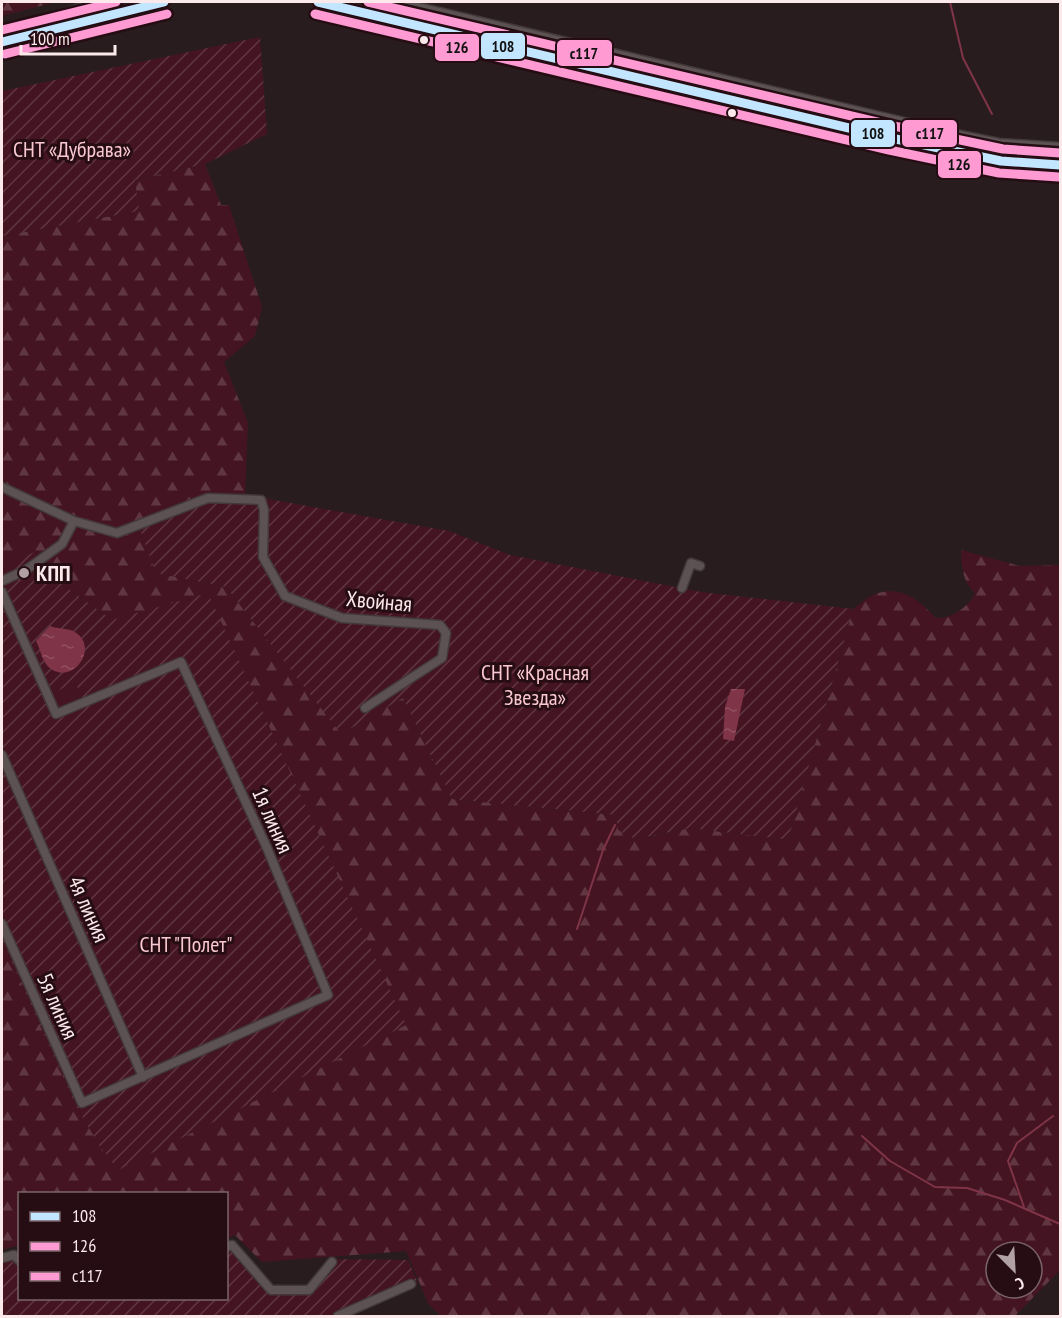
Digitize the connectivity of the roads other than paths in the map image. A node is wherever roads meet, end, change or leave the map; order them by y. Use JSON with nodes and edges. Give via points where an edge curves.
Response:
{"nodes":[{"id":1,"x":96,"y":2,"type":"edge"},
{"id":2,"x":164,"y":2,"type":"edge"},
{"id":3,"x":318,"y":2,"type":"edge"},
{"id":4,"x":397,"y":2,"type":"edge"},
{"id":5,"x":93,"y":19,"type":"junction"},
{"id":6,"x":2,"y":37,"type":"edge"},
{"id":7,"x":2,"y":42,"type":"edge"},
{"id":8,"x":1060,"y":147,"type":"edge"},
{"id":9,"x":1060,"y":165,"type":"edge"},
{"id":10,"x":2,"y":487,"type":"edge"},
{"id":11,"x":74,"y":522,"type":"junction"},
{"id":12,"x":700,"y":566,"type":"dead end"},
{"id":13,"x":2,"y":581,"type":"edge"},
{"id":14,"x":682,"y":588,"type":"dead end"},
{"id":15,"x":2,"y":592,"type":"edge"},
{"id":16,"x":365,"y":708,"type":"dead end"},
{"id":17,"x":2,"y":755,"type":"edge"},
{"id":18,"x":2,"y":924,"type":"edge"},
{"id":19,"x":143,"y":1077,"type":"junction"},
{"id":20,"x":228,"y":1246,"type":"edge"},
{"id":21,"x":2,"y":1258,"type":"edge"},
{"id":22,"x":18,"y":1259,"type":"edge"},
{"id":23,"x":332,"y":1262,"type":"dead end"},
{"id":24,"x":411,"y":1284,"type":"dead end"},
{"id":25,"x":338,"y":1317,"type":"edge"}],
"edges":[{"from":1,"to":5,"type":"street","via":[[88,9],[88,16]]},
{"from":1,"to":6,"type":"street"},
{"from":2,"to":5,"type":"main road"},
{"from":3,"to":9,"type":"main road","via":[[891,138],[1001,162]]},
{"from":4,"to":8,"type":"street","via":[[955,134],[999,143]]},
{"from":5,"to":7,"type":"main road"},
{"from":10,"to":11,"type":"street"},
{"from":11,"to":13,"type":"street","via":[[62,544],[26,570]]},
{"from":11,"to":16,"type":"street","name":"Хвойная","via":[[117,533],[208,498],[261,500],[263,557],[285,596],[342,618],[440,625],[446,633],[442,658]]},
{"from":12,"to":14,"type":"street","via":[[691,563]]},
{"from":15,"to":19,"type":"street","name":"1я линия","via":[[56,714],[182,662],[267,848],[328,995]]},
{"from":17,"to":19,"type":"street","name":"4я линия"},
{"from":18,"to":19,"type":"street","name":"5я линия","via":[[82,1103]]},
{"from":20,"to":23,"type":"street","via":[[232,1245],[271,1290],[309,1290]]},
{"from":21,"to":22,"type":"street","via":[[14,1255]]},
{"from":24,"to":25,"type":"street"}]}
